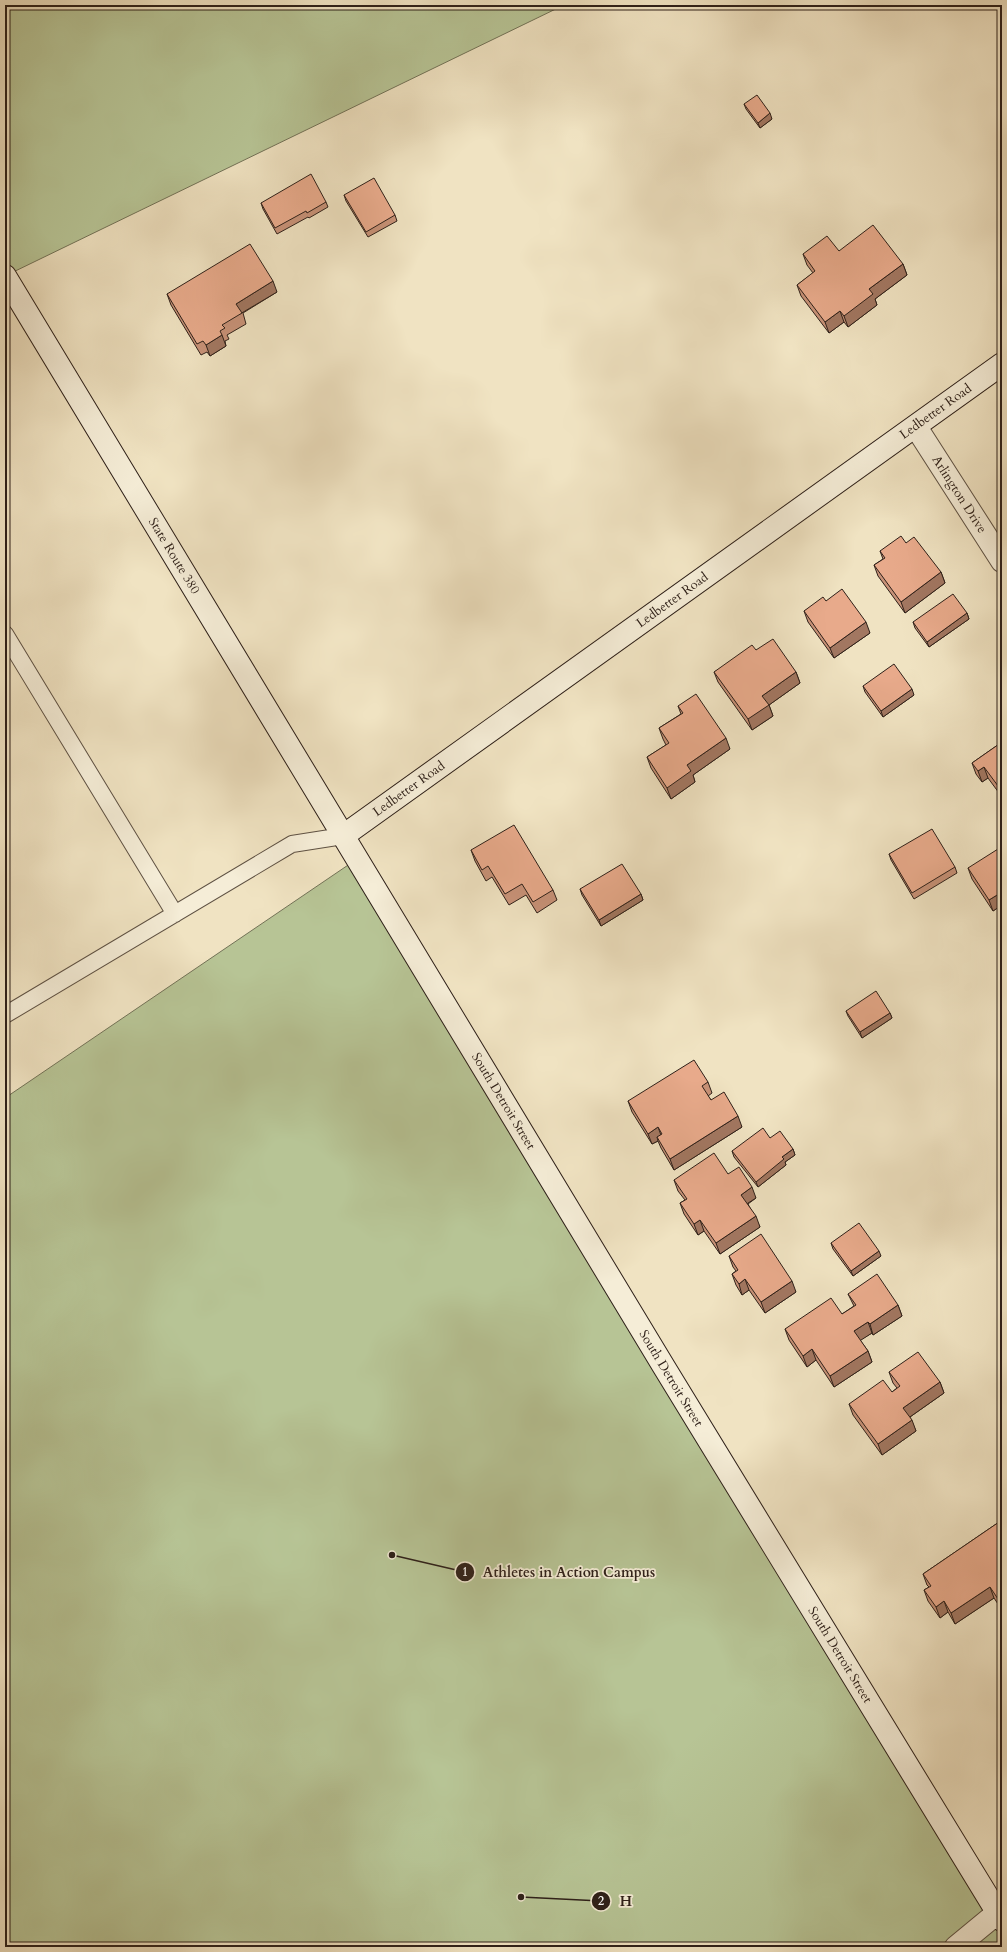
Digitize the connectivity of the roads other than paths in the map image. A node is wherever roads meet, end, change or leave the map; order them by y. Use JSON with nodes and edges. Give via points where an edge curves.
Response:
{"nodes":[{"id":1,"x":5,"y":276,"type":"edge"},
{"id":2,"x":1002,"y":364,"type":"edge"},
{"id":3,"x":916,"y":427,"type":"junction"},
{"id":4,"x":1002,"y":561,"type":"edge"},
{"id":5,"x":5,"y":634,"type":"edge"},
{"id":6,"x":343,"y":836,"type":"junction"},
{"id":7,"x":175,"y":914,"type":"junction"},
{"id":8,"x":5,"y":1015,"type":"edge"},
{"id":9,"x":1000,"y":1913,"type":"edge"},
{"id":10,"x":956,"y":1947,"type":"edge"}],
"edges":[{"from":1,"to":6,"type":"main road","name":"State Route 380"},
{"from":2,"to":3,"type":"main road","name":"Ledbetter Road"},
{"from":3,"to":4,"type":"main road","name":"Arlington Drive"},
{"from":3,"to":6,"type":"main road","name":"Ledbetter Road"},
{"from":5,"to":7,"type":"lane"},
{"from":6,"to":7,"type":"lane","via":[[292,844]]},
{"from":6,"to":9,"type":"main road","name":"South Detroit Street"},
{"from":7,"to":8,"type":"lane"},
{"from":9,"to":10,"type":"main road"}]}
